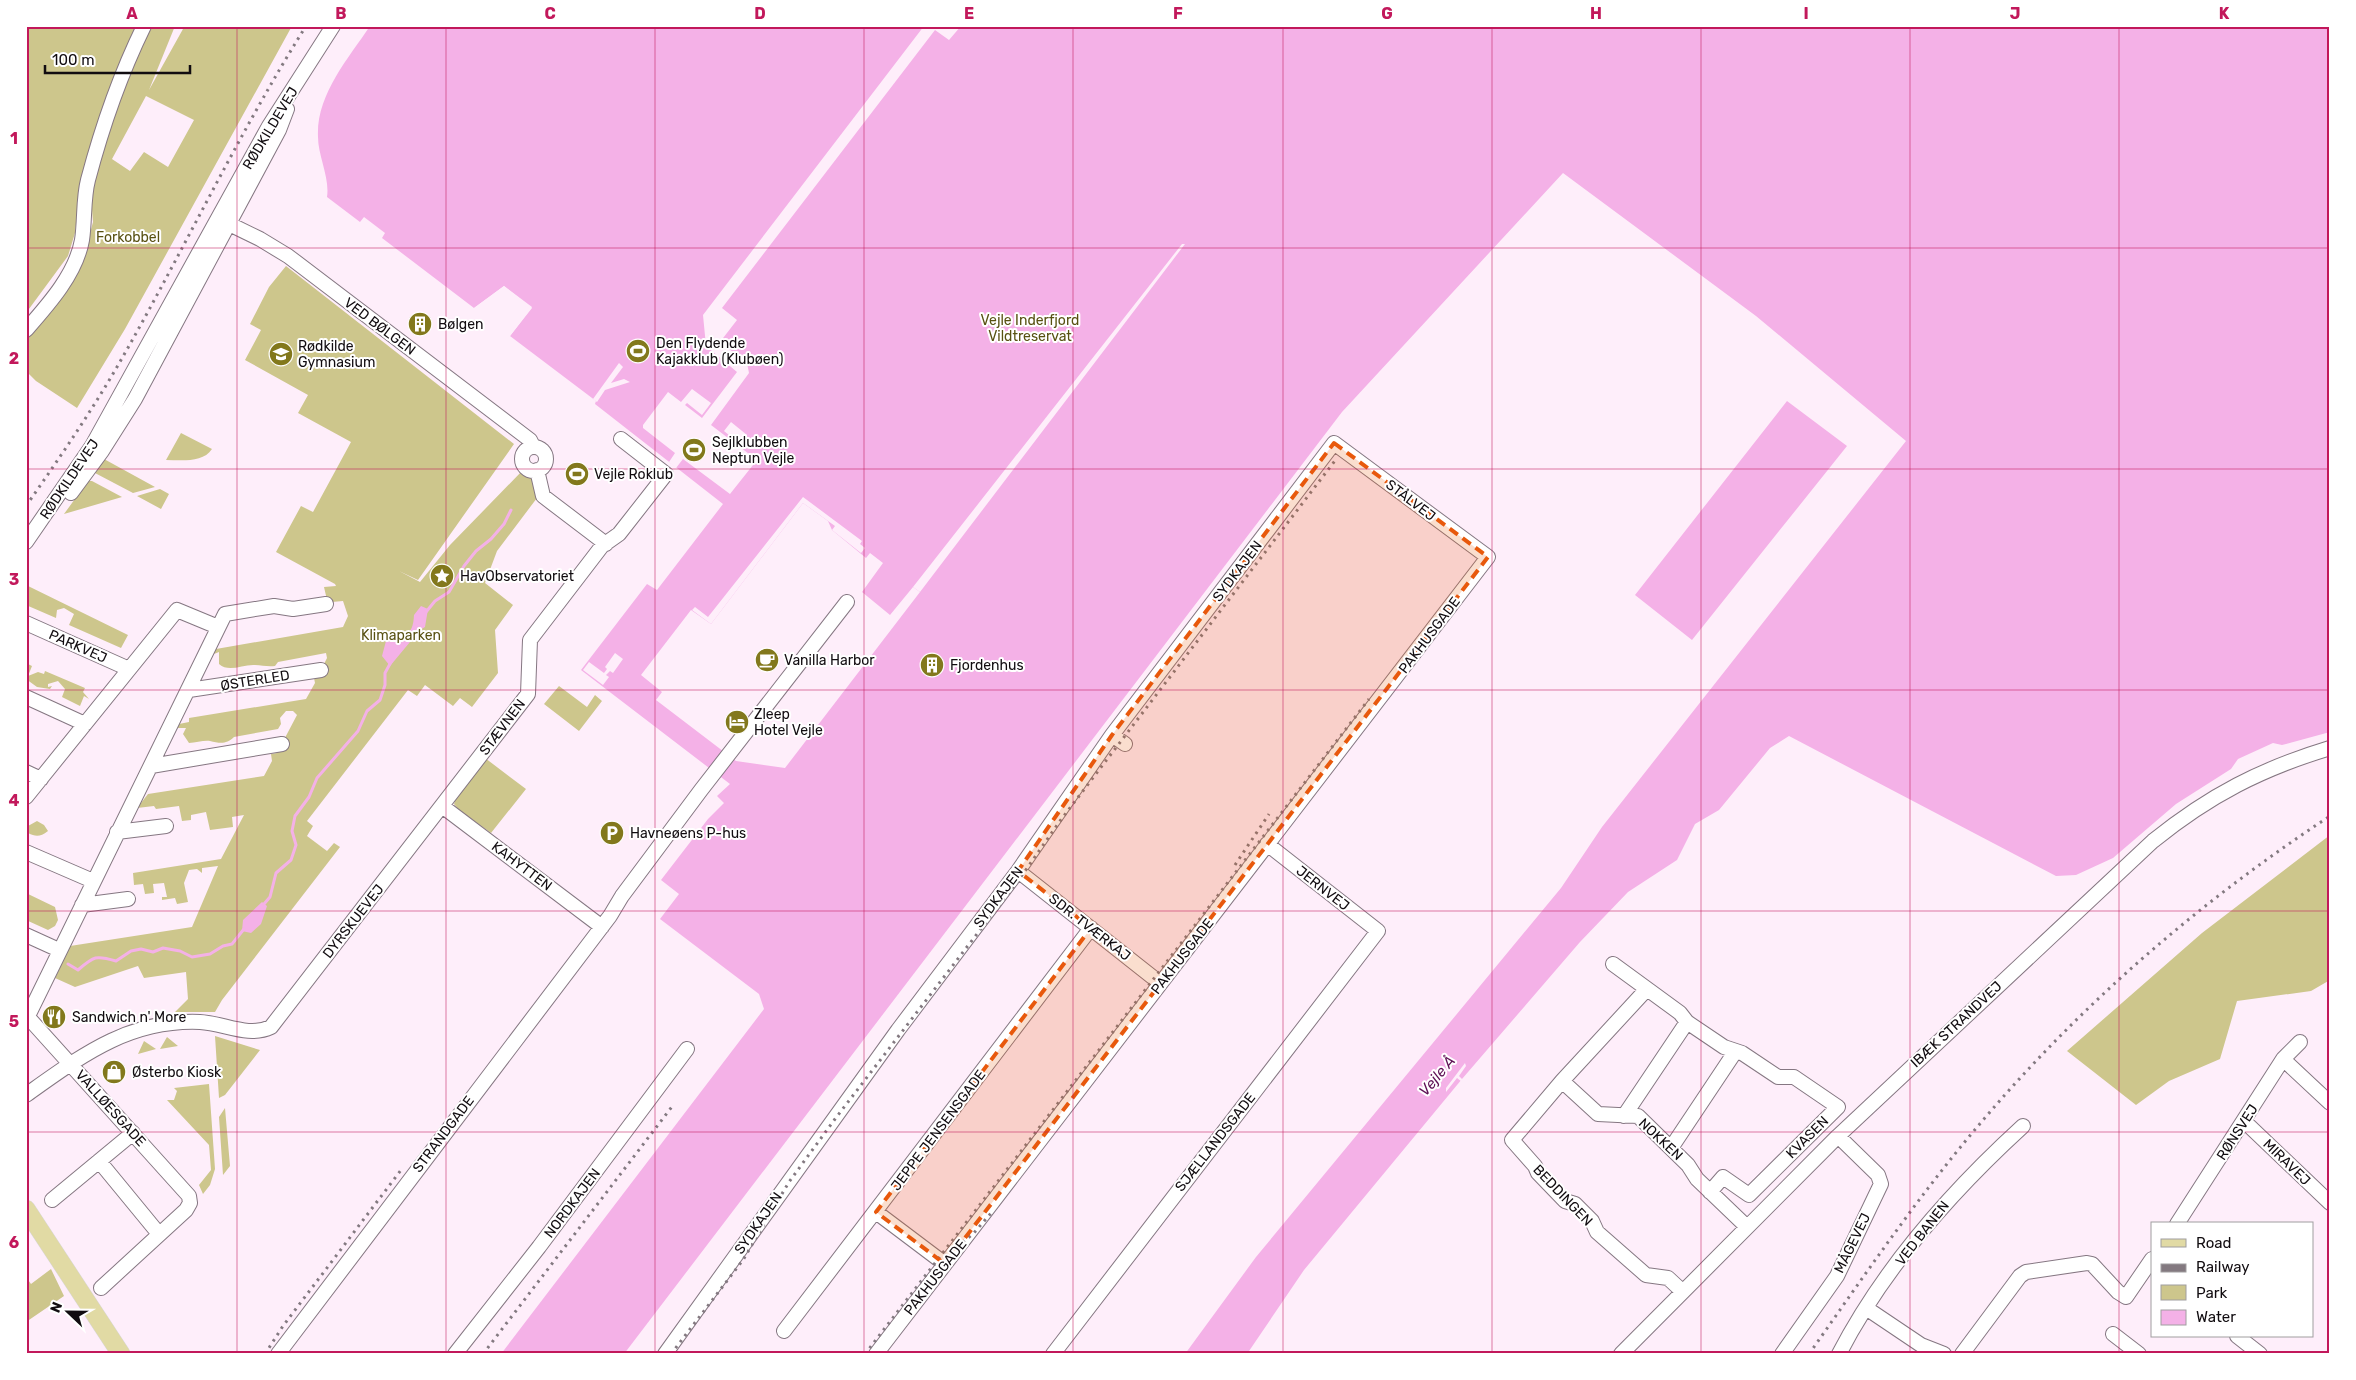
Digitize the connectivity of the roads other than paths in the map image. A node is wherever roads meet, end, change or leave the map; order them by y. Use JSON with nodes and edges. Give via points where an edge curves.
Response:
{"nodes":[{"id":1,"x":144,"y":26,"type":"edge"},
{"id":2,"x":334,"y":26,"type":"edge"},
{"id":3,"x":224,"y":222,"type":"junction"},
{"id":4,"x":26,"y":330,"type":"edge"},
{"id":5,"x":621,"y":439,"type":"dead end"},
{"id":6,"x":1334,"y":443,"type":"joint"},
{"id":7,"x":26,"y":544,"type":"edge"},
{"id":8,"x":606,"y":544,"type":"junction"},
{"id":9,"x":1488,"y":557,"type":"joint"},
{"id":10,"x":847,"y":602,"type":"dead end"},
{"id":11,"x":326,"y":604,"type":"dead end"},
{"id":12,"x":26,"y":623,"type":"edge"},
{"id":13,"x":218,"y":627,"type":"junction"},
{"id":14,"x":130,"y":669,"type":"junction"},
{"id":15,"x":320,"y":670,"type":"dead end"},
{"id":16,"x":189,"y":690,"type":"junction"},
{"id":17,"x":26,"y":697,"type":"edge"},
{"id":18,"x":85,"y":724,"type":"junction"},
{"id":19,"x":1112,"y":735,"type":"junction"},
{"id":20,"x":282,"y":744,"type":"dead end"},
{"id":21,"x":1125,"y":744,"type":"dead end"},
{"id":22,"x":2330,"y":748,"type":"edge"},
{"id":23,"x":151,"y":766,"type":"junction"},
{"id":24,"x":26,"y":772,"type":"edge"},
{"id":25,"x":41,"y":779,"type":"junction"},
{"id":26,"x":26,"y":797,"type":"edge"},
{"id":27,"x":442,"y":806,"type":"junction"},
{"id":28,"x":166,"y":826,"type":"dead end"},
{"id":29,"x":117,"y":832,"type":"junction"},
{"id":30,"x":1267,"y":844,"type":"junction"},
{"id":31,"x":26,"y":852,"type":"edge"},
{"id":32,"x":1018,"y":871,"type":"junction"},
{"id":33,"x":93,"y":882,"type":"junction"},
{"id":34,"x":128,"y":899,"type":"dead end"},
{"id":35,"x":82,"y":905,"type":"junction"},
{"id":36,"x":606,"y":922,"type":"junction"},
{"id":37,"x":1091,"y":928,"type":"junction"},
{"id":38,"x":1378,"y":931,"type":"joint"},
{"id":39,"x":26,"y":935,"type":"edge"},
{"id":40,"x":59,"y":950,"type":"junction"},
{"id":41,"x":1613,"y":964,"type":"dead end"},
{"id":42,"x":1160,"y":983,"type":"junction"},
{"id":43,"x":1646,"y":990,"type":"junction"},
{"id":44,"x":27,"y":1016,"type":"edge"},
{"id":45,"x":1687,"y":1022,"type":"junction"},
{"id":46,"x":2300,"y":1042,"type":"dead end"},
{"id":47,"x":687,"y":1049,"type":"dead end"},
{"id":48,"x":1735,"y":1052,"type":"junction"},
{"id":49,"x":2283,"y":1059,"type":"junction"},
{"id":50,"x":70,"y":1063,"type":"junction"},
{"id":51,"x":1562,"y":1080,"type":"junction"},
{"id":52,"x":26,"y":1095,"type":"edge"},
{"id":53,"x":2330,"y":1103,"type":"edge"},
{"id":54,"x":1624,"y":1116,"type":"junction"},
{"id":55,"x":2244,"y":1121,"type":"junction"},
{"id":56,"x":2023,"y":1126,"type":"dead end"},
{"id":57,"x":133,"y":1133,"type":"junction"},
{"id":58,"x":1838,"y":1136,"type":"junction"},
{"id":59,"x":1671,"y":1148,"type":"junction"},
{"id":60,"x":99,"y":1161,"type":"junction"},
{"id":61,"x":1710,"y":1192,"type":"junction"},
{"id":62,"x":52,"y":1200,"type":"dead end"},
{"id":63,"x":2330,"y":1203,"type":"edge"},
{"id":64,"x":876,"y":1212,"type":"junction"},
{"id":65,"x":28,"y":1215,"type":"edge"},
{"id":66,"x":2178,"y":1222,"type":"edge"},
{"id":67,"x":1746,"y":1226,"type":"junction"},
{"id":68,"x":159,"y":1234,"type":"junction"},
{"id":69,"x":945,"y":1264,"type":"junction"},
{"id":70,"x":2150,"y":1266,"type":"edge"},
{"id":71,"x":101,"y":1288,"type":"dead end"},
{"id":72,"x":1682,"y":1291,"type":"junction"},
{"id":73,"x":1866,"y":1308,"type":"junction"},
{"id":74,"x":784,"y":1331,"type":"dead end"},
{"id":75,"x":2113,"y":1334,"type":"dead end"},
{"id":76,"x":2240,"y":1338,"type":"edge"},
{"id":77,"x":1921,"y":1350,"type":"edge"},
{"id":78,"x":1788,"y":1352,"type":"edge"},
{"id":79,"x":121,"y":1354,"type":"edge"},
{"id":80,"x":278,"y":1354,"type":"edge"},
{"id":81,"x":455,"y":1354,"type":"edge"},
{"id":82,"x":665,"y":1354,"type":"edge"},
{"id":83,"x":876,"y":1354,"type":"edge"},
{"id":84,"x":1053,"y":1354,"type":"edge"},
{"id":85,"x":1620,"y":1354,"type":"edge"},
{"id":86,"x":1839,"y":1354,"type":"edge"},
{"id":87,"x":1944,"y":1354,"type":"edge"},
{"id":88,"x":1962,"y":1354,"type":"edge"},
{"id":89,"x":2140,"y":1354,"type":"edge"},
{"id":90,"x":2260,"y":1354,"type":"edge"}],
"edges":[{"from":1,"to":4,"type":"street","via":[[128,60],[96,152],[88,182],[81,244],[62,285]]},
{"from":2,"to":3,"type":"street","name":"RØDKILDEVEJ","via":[[269,126]]},
{"from":3,"to":7,"type":"street","name":"RØDKILDEVEJ","via":[[92,446]]},
{"from":3,"to":8,"type":"street","name":"VED BØLGEN","via":[[288,256],[530,440],[533,446],[524,451],[522,460],[526,468],[537,470],[543,496]]},
{"from":5,"to":8,"type":"street","name":"STÆVNEN","via":[[666,474],[619,534]]},
{"from":6,"to":9,"type":"street","name":"STÅLVEJ"},
{"from":6,"to":19,"type":"street","name":"SYDKAJEN"},
{"from":8,"to":27,"type":"street","name":"STÆVNEN","via":[[530,640],[528,694]]},
{"from":9,"to":30,"type":"street","name":"PAKHUSGADE"},
{"from":10,"to":36,"type":"street","name":"STRANDGADE","via":[[713,774]]},
{"from":11,"to":13,"type":"street","via":[[293,609],[274,606],[225,614]]},
{"from":12,"to":14,"type":"street","name":"PARKVEJ"},
{"from":13,"to":14,"type":"street","via":[[177,610]]},
{"from":13,"to":16,"type":"street"},
{"from":14,"to":18,"type":"street"},
{"from":15,"to":16,"type":"street","name":"ØSTERLED"},
{"from":16,"to":23,"type":"street"},
{"from":17,"to":18,"type":"street"},
{"from":18,"to":25,"type":"street"},
{"from":19,"to":21,"type":"street"},
{"from":19,"to":32,"type":"street","name":"SYDKAJEN"},
{"from":20,"to":23,"type":"street"},
{"from":22,"to":58,"type":"street","name":"IBÆK STRANDVEJ","via":[[2243,780],[2165,832]]},
{"from":23,"to":29,"type":"street"},
{"from":24,"to":25,"type":"street"},
{"from":25,"to":26,"type":"street"},
{"from":27,"to":36,"type":"street","name":"KAHYTTEN"},
{"from":27,"to":50,"type":"street","name":"DYRSKUEVEJ","via":[[271,1027],[260,1032],[201,1022],[171,1022],[113,1038]]},
{"from":28,"to":29,"type":"street"},
{"from":29,"to":33,"type":"street"},
{"from":30,"to":38,"type":"street","name":"JERNVEJ"},
{"from":30,"to":42,"type":"street","name":"PAKHUSGADE"},
{"from":31,"to":33,"type":"street"},
{"from":32,"to":37,"type":"street","name":"SDR. TVÆRKAJ"},
{"from":32,"to":82,"type":"street","name":"SYDKAJEN","via":[[869,1070]]},
{"from":33,"to":35,"type":"street"},
{"from":34,"to":35,"type":"street"},
{"from":35,"to":40,"type":"street"},
{"from":36,"to":80,"type":"street","name":"STRANDGADE"},
{"from":37,"to":42,"type":"street","name":"SDR. TVÆRKAJ"},
{"from":37,"to":64,"type":"street","name":"JEPPE JENSENSGADE"},
{"from":38,"to":84,"type":"street","name":"SJÆLLANDSGADE"},
{"from":39,"to":40,"type":"street"},
{"from":40,"to":44,"type":"street"},
{"from":41,"to":43,"type":"street","name":"KVASEN"},
{"from":42,"to":69,"type":"street","name":"PAKHUSGADE"},
{"from":43,"to":45,"type":"street","name":"KVASEN","via":[[1680,1013]]},
{"from":43,"to":51,"type":"street","name":"BEDDINGEN"},
{"from":44,"to":50,"type":"street","name":"VALLØESGADE"},
{"from":45,"to":48,"type":"street","name":"KVASEN"},
{"from":45,"to":54,"type":"street"},
{"from":46,"to":49,"type":"street","name":"RØNSVEJ"},
{"from":47,"to":81,"type":"street","name":"NORDKAJEN","via":[[540,1247]]},
{"from":48,"to":59,"type":"street"},
{"from":48,"to":61,"type":"street","name":"KVASEN","via":[[1742,1053],[1778,1077],[1794,1077],[1838,1107],[1749,1195],[1723,1177]]},
{"from":49,"to":53,"type":"street"},
{"from":49,"to":55,"type":"street","name":"RØNSVEJ"},
{"from":50,"to":52,"type":"street"},
{"from":50,"to":57,"type":"street","name":"VALLØESGADE"},
{"from":51,"to":54,"type":"street","name":"NOKKEN","via":[[1598,1114]]},
{"from":51,"to":72,"type":"street","name":"BEDDINGEN","via":[[1512,1140],[1565,1201],[1575,1204],[1592,1221],[1597,1232],[1646,1275],[1668,1278]]},
{"from":54,"to":59,"type":"street","name":"NOKKEN","via":[[1638,1116]]},
{"from":55,"to":63,"type":"street","name":"MIRAVEJ"},
{"from":55,"to":66,"type":"street","name":"RØNSVEJ"},
{"from":56,"to":73,"type":"street","name":"VED BANEN","via":[[1956,1191],[1915,1240]]},
{"from":57,"to":60,"type":"street"},
{"from":57,"to":68,"type":"street","name":"VALLØESGADE","via":[[189,1196],[190,1203]]},
{"from":58,"to":67,"type":"street","name":"IBÆK STRANDVEJ"},
{"from":58,"to":78,"type":"street","name":"MÅGEVEJ","via":[[1878,1175],[1881,1184],[1837,1276]]},
{"from":59,"to":61,"type":"street","name":"NOKKEN"},
{"from":60,"to":62,"type":"street"},
{"from":60,"to":68,"type":"street"},
{"from":61,"to":67,"type":"street","name":"NOKKEN"},
{"from":64,"to":69,"type":"street"},
{"from":64,"to":74,"type":"street","name":"JEPPE JENSENSGADE"},
{"from":65,"to":79,"type":"main road"},
{"from":67,"to":72,"type":"street","name":"IBÆK STRANDVEJ"},
{"from":68,"to":71,"type":"street"},
{"from":69,"to":83,"type":"street","name":"PAKHUSGADE"},
{"from":70,"to":88,"type":"street","via":[[2126,1298],[2092,1264],[2026,1272]]},
{"from":72,"to":85,"type":"street","name":"IBÆK STRANDVEJ"},
{"from":73,"to":77,"type":"street"},
{"from":73,"to":86,"type":"street","name":"VED BANEN"},
{"from":75,"to":89,"type":"street"},
{"from":76,"to":90,"type":"street"},
{"from":77,"to":87,"type":"street"}]}
